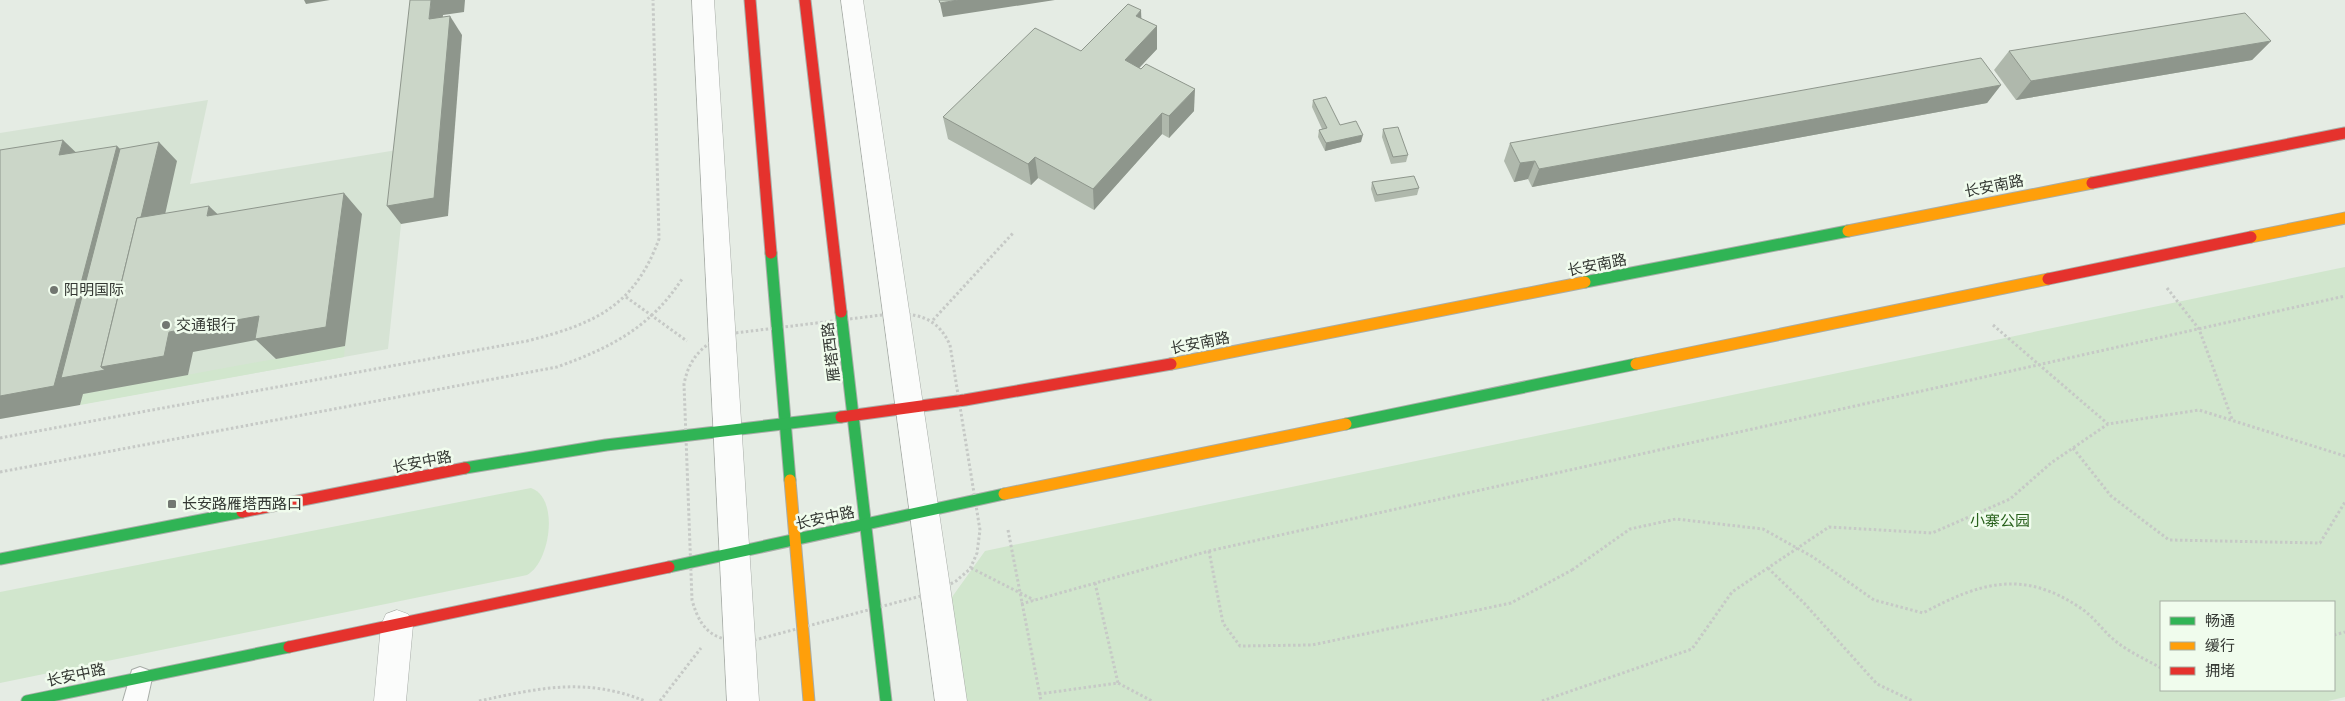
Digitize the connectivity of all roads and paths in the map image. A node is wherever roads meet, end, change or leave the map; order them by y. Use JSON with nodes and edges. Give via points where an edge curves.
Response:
{"nodes":[{"id":1,"x":653,"y":0,"type":"edge"},
{"id":2,"x":704,"y":0,"type":"edge"},
{"id":3,"x":750,"y":0,"type":"edge"},
{"id":4,"x":805,"y":0,"type":"edge"},
{"id":5,"x":852,"y":0,"type":"edge"},
{"id":6,"x":2345,"y":133,"type":"edge"},
{"id":7,"x":2345,"y":218,"type":"edge"},
{"id":8,"x":1014,"y":232,"type":"dead end"},
{"id":9,"x":2144,"y":259,"type":"junction"},
{"id":10,"x":685,"y":272,"type":"dead end"},
{"id":11,"x":1959,"y":296,"type":"junction"},
{"id":12,"x":2345,"y":296,"type":"edge"},
{"id":13,"x":626,"y":297,"type":"junction"},
{"id":14,"x":653,"y":316,"type":"junction"},
{"id":15,"x":933,"y":320,"type":"dead end"},
{"id":16,"x":2199,"y":329,"type":"junction"},
{"id":17,"x":692,"y":344,"type":"dead end"},
{"id":18,"x":2040,"y":365,"type":"junction"},
{"id":19,"x":910,"y":409,"type":"junction"},
{"id":20,"x":853,"y":415,"type":"junction"},
{"id":21,"x":2232,"y":420,"type":"junction"},
{"id":22,"x":786,"y":422,"type":"junction"},
{"id":23,"x":2108,"y":424,"type":"junction"},
{"id":24,"x":728,"y":429,"type":"junction"},
{"id":25,"x":0,"y":438,"type":"edge"},
{"id":26,"x":2073,"y":448,"type":"junction"},
{"id":27,"x":2345,"y":456,"type":"edge"},
{"id":28,"x":0,"y":472,"type":"edge"},
{"id":29,"x":2345,"y":502,"type":"edge"},
{"id":30,"x":924,"y":511,"type":"junction"},
{"id":31,"x":866,"y":524,"type":"junction"},
{"id":32,"x":1007,"y":524,"type":"dead end"},
{"id":33,"x":795,"y":539,"type":"junction"},
{"id":34,"x":1209,"y":551,"type":"junction"},
{"id":35,"x":735,"y":553,"type":"junction"},
{"id":36,"x":0,"y":559,"type":"edge"},
{"id":37,"x":971,"y":568,"type":"dead end"},
{"id":38,"x":1768,"y":568,"type":"junction"},
{"id":39,"x":1095,"y":583,"type":"junction"},
{"id":40,"x":1019,"y":592,"type":"junction"},
{"id":41,"x":1034,"y":600,"type":"junction"},
{"id":42,"x":1021,"y":604,"type":"junction"},
{"id":43,"x":397,"y":624,"type":"junction"},
{"id":44,"x":706,"y":642,"type":"dead end"},
{"id":45,"x":2160,"y":667,"type":"edge"},
{"id":46,"x":140,"y":678,"type":"junction"},
{"id":47,"x":1118,"y":683,"type":"junction"},
{"id":48,"x":1039,"y":694,"type":"junction"},
{"id":49,"x":50,"y":699,"type":"edge"},
{"id":50,"x":27,"y":701,"type":"edge"},
{"id":51,"x":135,"y":701,"type":"edge"},
{"id":52,"x":390,"y":701,"type":"edge"},
{"id":53,"x":479,"y":701,"type":"edge"},
{"id":54,"x":645,"y":701,"type":"edge"},
{"id":55,"x":660,"y":701,"type":"edge"},
{"id":56,"x":743,"y":701,"type":"edge"},
{"id":57,"x":809,"y":701,"type":"edge"},
{"id":58,"x":886,"y":701,"type":"edge"},
{"id":59,"x":951,"y":701,"type":"edge"},
{"id":60,"x":1041,"y":701,"type":"edge"},
{"id":61,"x":1152,"y":701,"type":"edge"},
{"id":62,"x":1542,"y":701,"type":"edge"},
{"id":63,"x":1913,"y":701,"type":"edge"}],
"edges":[{"from":1,"to":13,"type":"path","via":[[659,239],[649,267]]},
{"from":2,"to":24,"type":"street"},
{"from":3,"to":22,"type":"main road"},
{"from":4,"to":20,"type":"main road","name":"雁塔西路"},
{"from":5,"to":19,"type":"street"},
{"from":6,"to":19,"type":"main road","name":"长安南路","via":[[1038,390]]},
{"from":7,"to":9,"type":"main road"},
{"from":8,"to":15,"type":"path"},
{"from":9,"to":11,"type":"main road"},
{"from":9,"to":16,"type":"path"},
{"from":10,"to":14,"type":"path","via":[[674,293]]},
{"from":11,"to":18,"type":"path"},
{"from":11,"to":30,"type":"main road"},
{"from":12,"to":16,"type":"path"},
{"from":13,"to":14,"type":"path"},
{"from":13,"to":25,"type":"path","via":[[592,320],[554,335]]},
{"from":14,"to":17,"type":"path"},
{"from":14,"to":28,"type":"path","via":[[638,330],[606,349],[557,367]]},
{"from":16,"to":18,"type":"path"},
{"from":16,"to":21,"type":"path"},
{"from":18,"to":23,"type":"path"},
{"from":18,"to":34,"type":"path"},
{"from":19,"to":20,"type":"main road","name":"长安南路"},
{"from":19,"to":30,"type":"street"},
{"from":20,"to":22,"type":"main road","name":"长安中路"},
{"from":20,"to":31,"type":"main road","name":"雁塔西路"},
{"from":21,"to":23,"type":"path","via":[[2198,410]]},
{"from":21,"to":27,"type":"path"},
{"from":22,"to":24,"type":"main road","name":"长安中路"},
{"from":22,"to":33,"type":"main road"},
{"from":23,"to":26,"type":"path"},
{"from":24,"to":35,"type":"street"},
{"from":24,"to":36,"type":"main road","name":"长安中路","via":[[528,456]]},
{"from":26,"to":29,"type":"path","via":[[2111,496],[2169,540],[2320,543]]},
{"from":26,"to":38,"type":"path","via":[[2010,499],[1932,533],[1829,527]]},
{"from":30,"to":31,"type":"main road"},
{"from":30,"to":59,"type":"street"},
{"from":31,"to":33,"type":"main road","name":"长安中路"},
{"from":31,"to":58,"type":"main road","name":"雁塔西路"},
{"from":32,"to":40,"type":"path"},
{"from":33,"to":35,"type":"main road","name":"长安中路"},
{"from":33,"to":57,"type":"main road"},
{"from":34,"to":39,"type":"path"},
{"from":34,"to":45,"type":"path","bridge":true,"via":[[1223,623],[1240,646],[1312,645],[1511,603],[1572,570],[1630,529],[1676,518],[1763,529],[1813,557],[1874,600],[1923,613],[1957,595],[1992,584],[2036,586],[2080,607],[2118,644]]},
{"from":35,"to":43,"type":"main road","name":"长安中路"},
{"from":35,"to":56,"type":"street"},
{"from":37,"to":40,"type":"path"},
{"from":38,"to":62,"type":"path","via":[[1732,592],[1692,649]]},
{"from":38,"to":63,"type":"path","via":[[1877,684]]},
{"from":39,"to":41,"type":"path"},
{"from":39,"to":47,"type":"path"},
{"from":40,"to":41,"type":"path"},
{"from":40,"to":42,"type":"path"},
{"from":41,"to":42,"type":"path"},
{"from":42,"to":48,"type":"path"},
{"from":43,"to":46,"type":"main road","name":"长安中路"},
{"from":43,"to":52,"type":"street"},
{"from":44,"to":55,"type":"path"},
{"from":46,"to":49,"type":"main road","name":"长安中路"},
{"from":46,"to":51,"type":"lane"},
{"from":47,"to":48,"type":"path"},
{"from":47,"to":61,"type":"path"},
{"from":48,"to":60,"type":"path"},
{"from":49,"to":50,"type":"main road","name":"长安中路"},
{"from":53,"to":54,"type":"path","via":[[577,685],[617,689]]}]}
